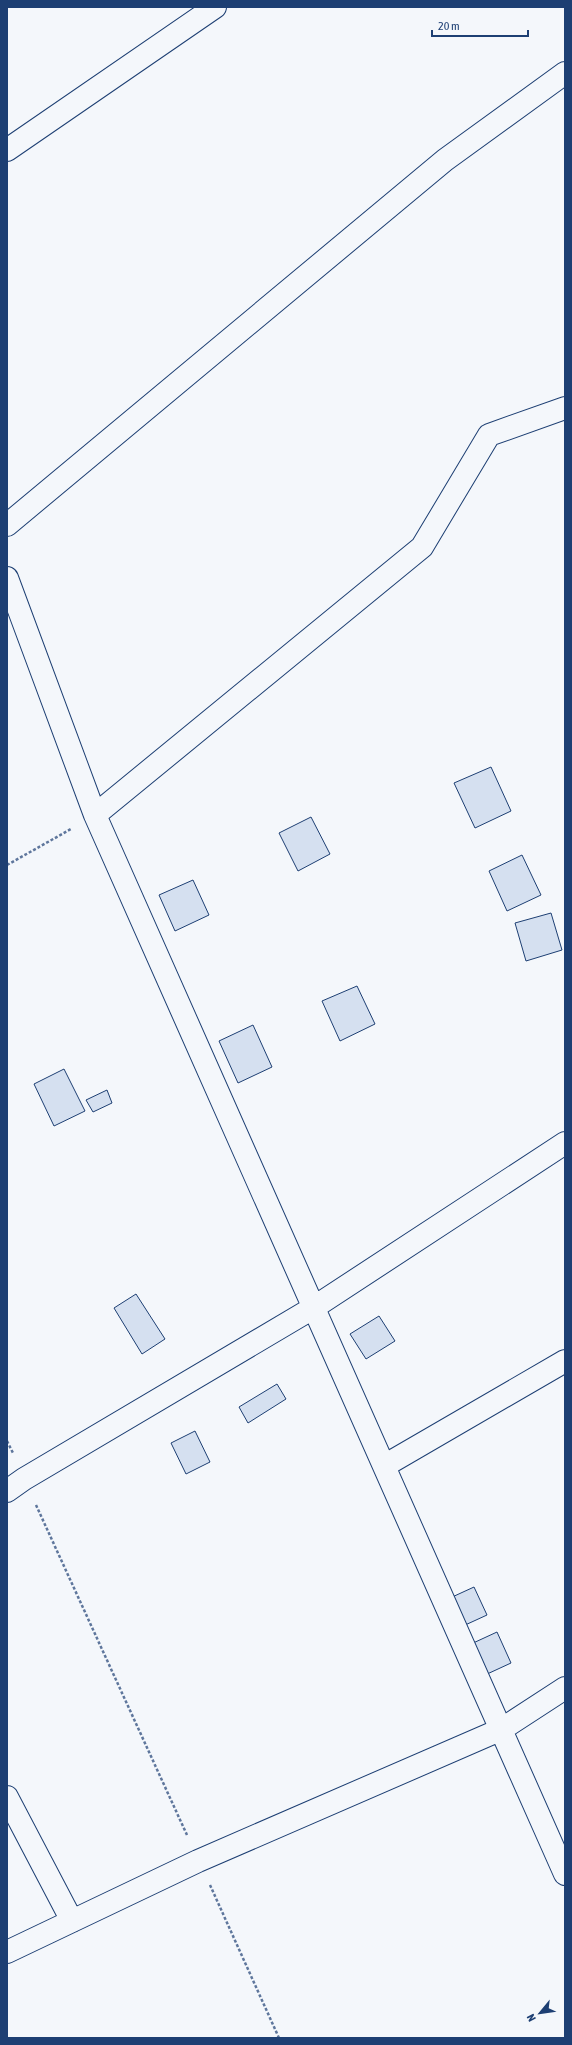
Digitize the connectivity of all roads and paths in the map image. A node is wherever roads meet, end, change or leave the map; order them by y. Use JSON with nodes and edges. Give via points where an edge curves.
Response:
{"nodes":[{"id":1,"x":215,"y":7,"type":"edge"},
{"id":2,"x":565,"y":72,"type":"edge"},
{"id":3,"x":7,"y":150,"type":"edge"},
{"id":4,"x":565,"y":408,"type":"edge"},
{"id":5,"x":7,"y":525,"type":"edge"},
{"id":6,"x":7,"y":578,"type":"edge"},
{"id":7,"x":96,"y":815,"type":"junction"},
{"id":8,"x":7,"y":865,"type":"edge"},
{"id":9,"x":565,"y":1143,"type":"edge"},
{"id":10,"x":313,"y":1308,"type":"junction"},
{"id":11,"x":565,"y":1361,"type":"edge"},
{"id":12,"x":7,"y":1441,"type":"edge"},
{"id":13,"x":384,"y":1466,"type":"junction"},
{"id":14,"x":16,"y":1485,"type":"edge"},
{"id":15,"x":565,"y":1688,"type":"edge"},
{"id":16,"x":502,"y":1729,"type":"junction"},
{"id":17,"x":7,"y":1797,"type":"edge"},
{"id":18,"x":198,"y":1861,"type":"junction"},
{"id":19,"x":565,"y":1874,"type":"edge"},
{"id":20,"x":72,"y":1921,"type":"junction"},
{"id":21,"x":7,"y":1952,"type":"edge"},
{"id":22,"x":279,"y":2038,"type":"edge"}],
"edges":[{"from":1,"to":3,"type":"street"},
{"from":2,"to":5,"type":"street","via":[[445,160]]},
{"from":4,"to":7,"type":"street","via":[[489,435],[422,547]]},
{"from":6,"to":7,"type":"street"},
{"from":7,"to":8,"type":"path"},
{"from":7,"to":10,"type":"street"},
{"from":9,"to":10,"type":"street"},
{"from":10,"to":13,"type":"street"},
{"from":10,"to":14,"type":"street"},
{"from":11,"to":13,"type":"street"},
{"from":12,"to":14,"type":"path"},
{"from":13,"to":16,"type":"street"},
{"from":14,"to":18,"type":"path"},
{"from":15,"to":16,"type":"street"},
{"from":16,"to":18,"type":"street"},
{"from":16,"to":19,"type":"street"},
{"from":17,"to":20,"type":"street"},
{"from":18,"to":20,"type":"street"},
{"from":18,"to":22,"type":"path"},
{"from":20,"to":21,"type":"street"}]}
